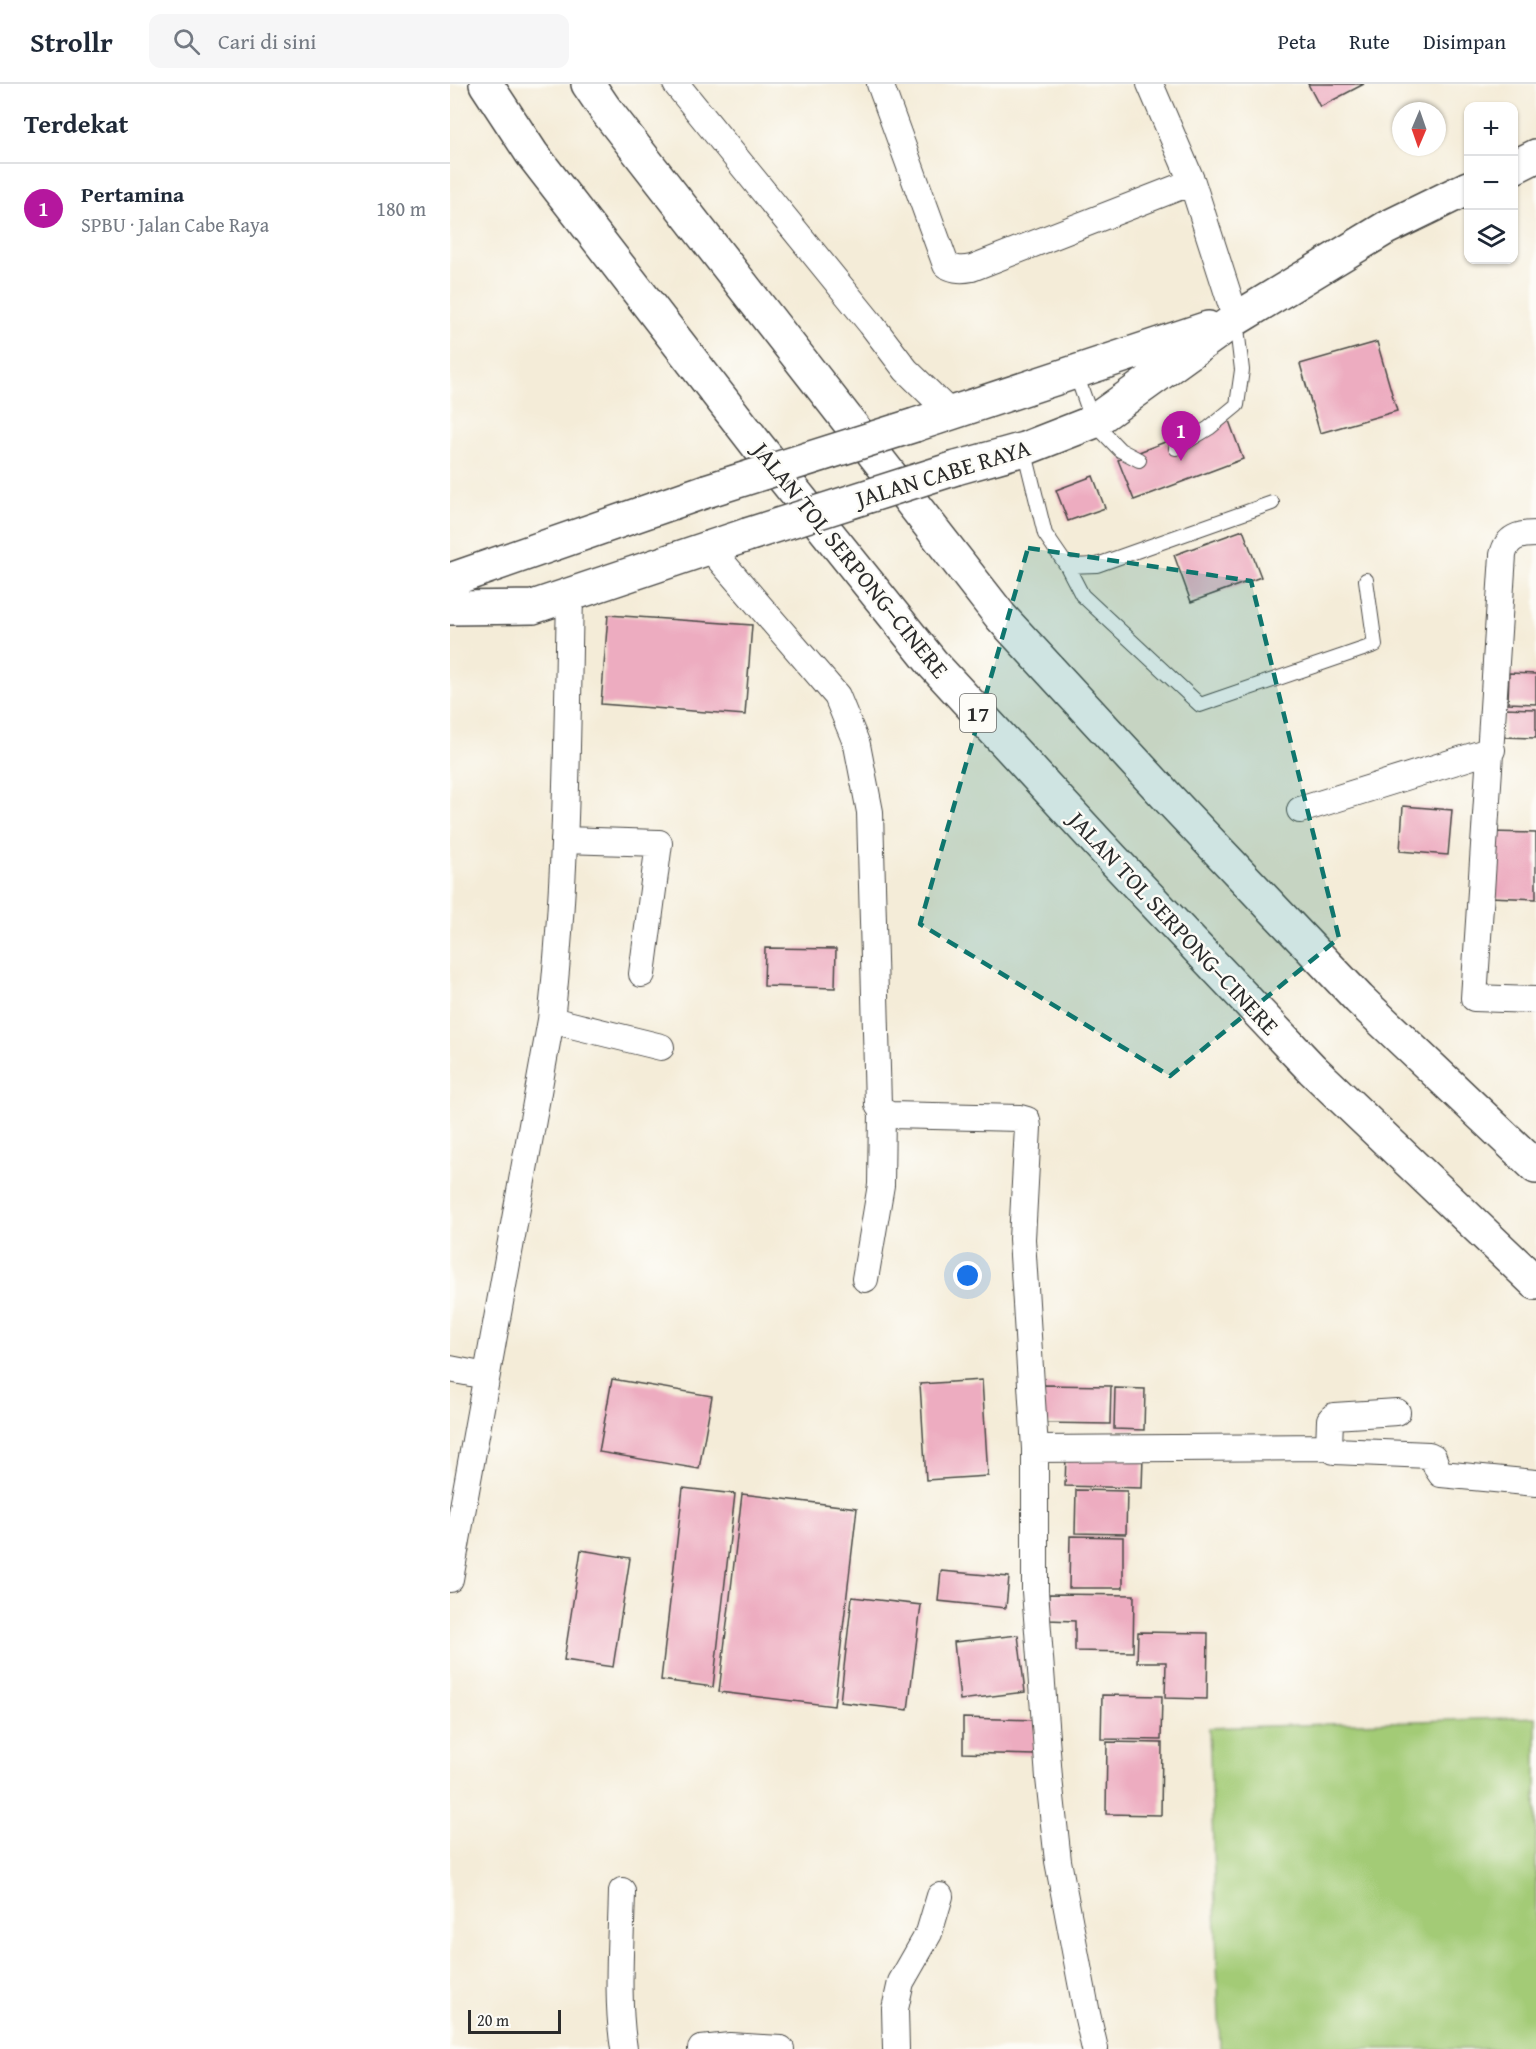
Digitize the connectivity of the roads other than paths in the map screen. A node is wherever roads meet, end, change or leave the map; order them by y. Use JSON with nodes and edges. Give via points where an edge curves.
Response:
{"nodes":[{"id":1,"x":486,"y":84,"type":"edge"},
{"id":2,"x":588,"y":84,"type":"edge"},
{"id":3,"x":676,"y":84,"type":"edge"},
{"id":4,"x":880,"y":84,"type":"edge"},
{"id":5,"x":1150,"y":84,"type":"edge"},
{"id":6,"x":1536,"y":156,"type":"edge"},
{"id":7,"x":1518,"y":165,"type":"edge"},
{"id":8,"x":1192,"y":182,"type":"junction"},
{"id":9,"x":1464,"y":191,"type":"edge"},
{"id":10,"x":1236,"y":319,"type":"junction"},
{"id":11,"x":1075,"y":370,"type":"junction"},
{"id":12,"x":950,"y":414,"type":"junction"},
{"id":13,"x":1093,"y":422,"type":"junction"},
{"id":14,"x":1176,"y":448,"type":"dead end"},
{"id":15,"x":1024,"y":449,"type":"junction"},
{"id":16,"x":1139,"y":460,"type":"dead end"},
{"id":17,"x":1272,"y":503,"type":"dead end"},
{"id":18,"x":1536,"y":534,"type":"edge"},
{"id":19,"x":708,"y":546,"type":"junction"},
{"id":20,"x":1066,"y":566,"type":"junction"},
{"id":21,"x":450,"y":580,"type":"edge"},
{"id":22,"x":1366,"y":580,"type":"dead end"},
{"id":23,"x":570,"y":595,"type":"junction"},
{"id":24,"x":450,"y":608,"type":"edge"},
{"id":25,"x":1492,"y":750,"type":"junction"},
{"id":26,"x":1299,"y":810,"type":"dead end"},
{"id":27,"x":564,"y":840,"type":"junction"},
{"id":28,"x":642,"y":974,"type":"dead end"},
{"id":29,"x":1536,"y":1000,"type":"edge"},
{"id":30,"x":550,"y":1020,"type":"junction"},
{"id":31,"x":661,"y":1047,"type":"dead end"},
{"id":32,"x":882,"y":1111,"type":"junction"},
{"id":33,"x":1536,"y":1167,"type":"edge"},
{"id":34,"x":865,"y":1279,"type":"dead end"},
{"id":35,"x":1536,"y":1283,"type":"edge"},
{"id":36,"x":450,"y":1370,"type":"edge"},
{"id":37,"x":486,"y":1376,"type":"junction"},
{"id":38,"x":1397,"y":1412,"type":"dead end"},
{"id":39,"x":1329,"y":1447,"type":"junction"},
{"id":40,"x":1035,"y":1449,"type":"junction"},
{"id":41,"x":1536,"y":1483,"type":"edge"},
{"id":42,"x":450,"y":1579,"type":"edge"},
{"id":43,"x":622,"y":1891,"type":"dead end"},
{"id":44,"x":940,"y":1896,"type":"dead end"},
{"id":45,"x":624,"y":2049,"type":"edge"},
{"id":46,"x":701,"y":2049,"type":"edge"},
{"id":47,"x":781,"y":2049,"type":"edge"},
{"id":48,"x":896,"y":2049,"type":"edge"},
{"id":49,"x":1095,"y":2049,"type":"edge"}],
"edges":[{"from":1,"to":35,"type":"main road","name":"JALAN TOL SERPONG–CINERE","number":"17","via":[[532,154],[933,664],[1312,1069]]},
{"from":2,"to":33,"type":"main road","via":[[1001,617],[1359,999]]},
{"from":3,"to":12,"type":"street","via":[[896,358]]},
{"from":4,"to":8,"type":"street","via":[[946,265],[955,269],[972,268]]},
{"from":5,"to":8,"type":"street"},
{"from":6,"to":7,"type":"main road"},
{"from":8,"to":10,"type":"street"},
{"from":9,"to":10,"type":"main road","name":"JALAN CABE RAYA","via":[[1386,228]]},
{"from":10,"to":11,"type":"main road","name":"JALAN CABE RAYA"},
{"from":10,"to":13,"type":"main road","name":"JALAN CABE RAYA"},
{"from":10,"to":14,"type":"lane","via":[[1242,370],[1237,405]]},
{"from":11,"to":12,"type":"main road","name":"JALAN CABE RAYA"},
{"from":11,"to":13,"type":"lane"},
{"from":12,"to":21,"type":"main road","name":"JALAN CABE RAYA","bridge":true,"via":[[706,491]]},
{"from":13,"to":15,"type":"main road","name":"JALAN CABE RAYA"},
{"from":13,"to":16,"type":"lane","via":[[1120,450]]},
{"from":15,"to":19,"type":"main road","name":"JALAN CABE RAYA","bridge":true},
{"from":15,"to":20,"type":"lane","via":[[1045,534]]},
{"from":17,"to":20,"type":"lane","via":[[1097,565]]},
{"from":18,"to":25,"type":"street","via":[[1518,536],[1505,545]]},
{"from":19,"to":23,"type":"main road","name":"JALAN CABE RAYA"},
{"from":19,"to":32,"type":"street","via":[[837,696],[857,745],[870,812],[878,1105]]},
{"from":20,"to":22,"type":"lane","via":[[1082,595],[1200,705],[1376,645]]},
{"from":23,"to":24,"type":"main road","name":"JALAN CABE RAYA","via":[[533,607]]},
{"from":23,"to":27,"type":"street"},
{"from":25,"to":26,"type":"street"},
{"from":25,"to":29,"type":"street","via":[[1474,998]]},
{"from":27,"to":28,"type":"street","via":[[659,843]]},
{"from":27,"to":30,"type":"street"},
{"from":30,"to":31,"type":"street"},
{"from":30,"to":37,"type":"street"},
{"from":32,"to":34,"type":"street","via":[[881,1185]]},
{"from":32,"to":40,"type":"street","via":[[890,1115],[1027,1120],[1022,1239]]},
{"from":36,"to":37,"type":"street"},
{"from":37,"to":42,"type":"street"},
{"from":38,"to":39,"type":"street","via":[[1334,1416],[1330,1420]]},
{"from":39,"to":40,"type":"street"},
{"from":39,"to":41,"type":"street","via":[[1334,1451],[1429,1455],[1442,1474]]},
{"from":40,"to":49,"type":"street","via":[[1035,1591],[1049,1778],[1058,1861]]},
{"from":43,"to":45,"type":"street"},
{"from":44,"to":48,"type":"street","via":[[929,1933],[902,1982],[895,2009]]},
{"from":46,"to":47,"type":"street"}]}
